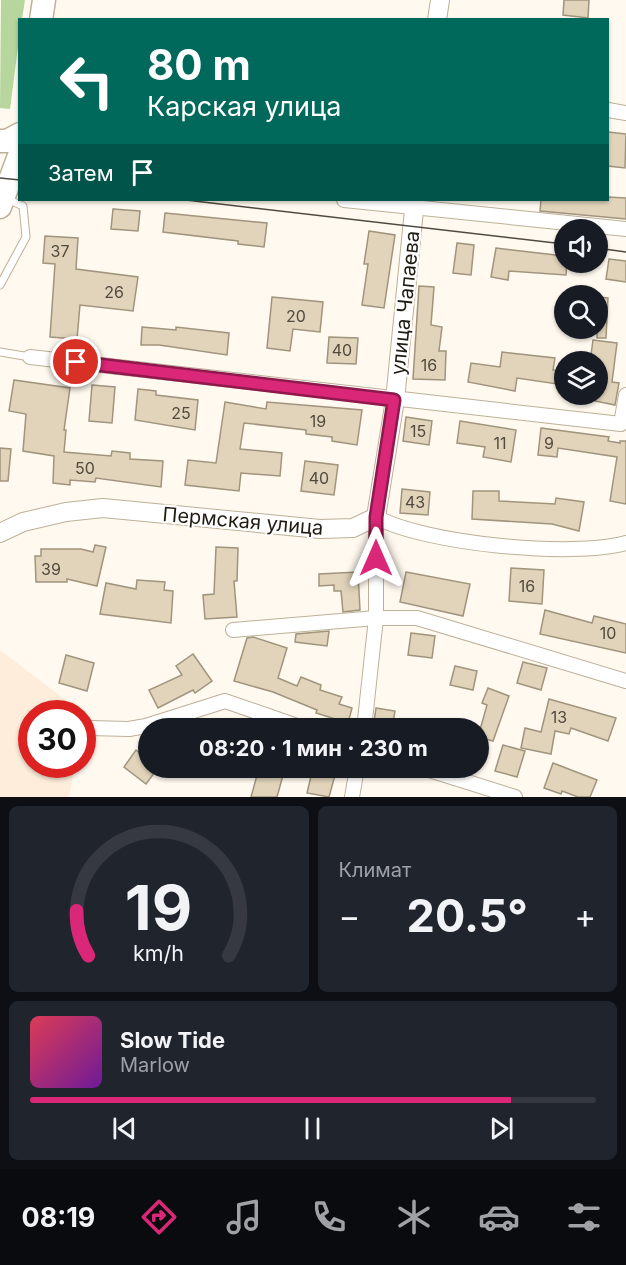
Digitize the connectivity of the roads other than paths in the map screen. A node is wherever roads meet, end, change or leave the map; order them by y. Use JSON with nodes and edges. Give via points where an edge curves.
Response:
{"nodes":[{"id":1,"x":44,"y":0,"type":"edge"},
{"id":2,"x":440,"y":0,"type":"edge"},
{"id":3,"x":41,"y":18,"type":"edge"},
{"id":4,"x":437,"y":18,"type":"edge"},
{"id":5,"x":609,"y":110,"type":"edge"},
{"id":6,"x":626,"y":113,"type":"edge"},
{"id":7,"x":18,"y":135,"type":"edge"},
{"id":8,"x":0,"y":141,"type":"edge"},
{"id":9,"x":14,"y":158,"type":"edge"},
{"id":10,"x":368,"y":201,"type":"edge"},
{"id":11,"x":2,"y":202,"type":"edge"},
{"id":12,"x":415,"y":203,"type":"edge"},
{"id":13,"x":626,"y":229,"type":"edge"},
{"id":14,"x":0,"y":285,"type":"edge"},
{"id":15,"x":0,"y":352,"type":"edge"},
{"id":16,"x":30,"y":357,"type":"joint"},
{"id":17,"x":626,"y":395,"type":"edge"},
{"id":18,"x":394,"y":400,"type":"junction"},
{"id":19,"x":376,"y":517,"type":"junction"},
{"id":20,"x":0,"y":533,"type":"edge"},
{"id":21,"x":626,"y":543,"type":"edge"},
{"id":22,"x":376,"y":618,"type":"junction"},
{"id":23,"x":233,"y":630,"type":"dead end"},
{"id":24,"x":626,"y":681,"type":"edge"},
{"id":25,"x":171,"y":718,"type":"edge"},
{"id":26,"x":274,"y":718,"type":"edge"},
{"id":27,"x":364,"y":718,"type":"edge"},
{"id":28,"x":138,"y":727,"type":"edge"},
{"id":29,"x":96,"y":728,"type":"edge"},
{"id":30,"x":355,"y":778,"type":"edge"},
{"id":31,"x":455,"y":778,"type":"edge"},
{"id":32,"x":352,"y":797,"type":"edge"},
{"id":33,"x":515,"y":797,"type":"edge"}],
"edges":[{"from":1,"to":3,"type":"highway"},
{"from":2,"to":4,"type":"street"},
{"from":5,"to":6,"type":"street"},
{"from":7,"to":8,"type":"highway"},
{"from":9,"to":11,"type":"highway"},
{"from":10,"to":12,"type":"street"},
{"from":11,"to":14,"type":"lane","via":[[22,206],[26,237]]},
{"from":12,"to":13,"type":"street"},
{"from":12,"to":18,"type":"street","name":"улица Чапаева"},
{"from":15,"to":16,"type":"lane"},
{"from":16,"to":18,"type":"street"},
{"from":17,"to":18,"type":"street","via":[[621,424]]},
{"from":18,"to":19,"type":"street","name":"улица Чапаева"},
{"from":19,"to":20,"type":"street","name":"Пермская улица","via":[[353,528],[320,529],[103,508],[23,522]]},
{"from":19,"to":21,"type":"street","via":[[395,528],[491,546],[585,549]]},
{"from":19,"to":22,"type":"street","name":"улица Чапаева"},
{"from":22,"to":23,"type":"street"},
{"from":22,"to":24,"type":"street","via":[[417,618]]},
{"from":22,"to":27,"type":"street","name":"улица Чапаева"},
{"from":25,"to":26,"type":"street","via":[[225,701]]},
{"from":28,"to":29,"type":"street"},
{"from":30,"to":32,"type":"street"},
{"from":31,"to":33,"type":"street"}]}
